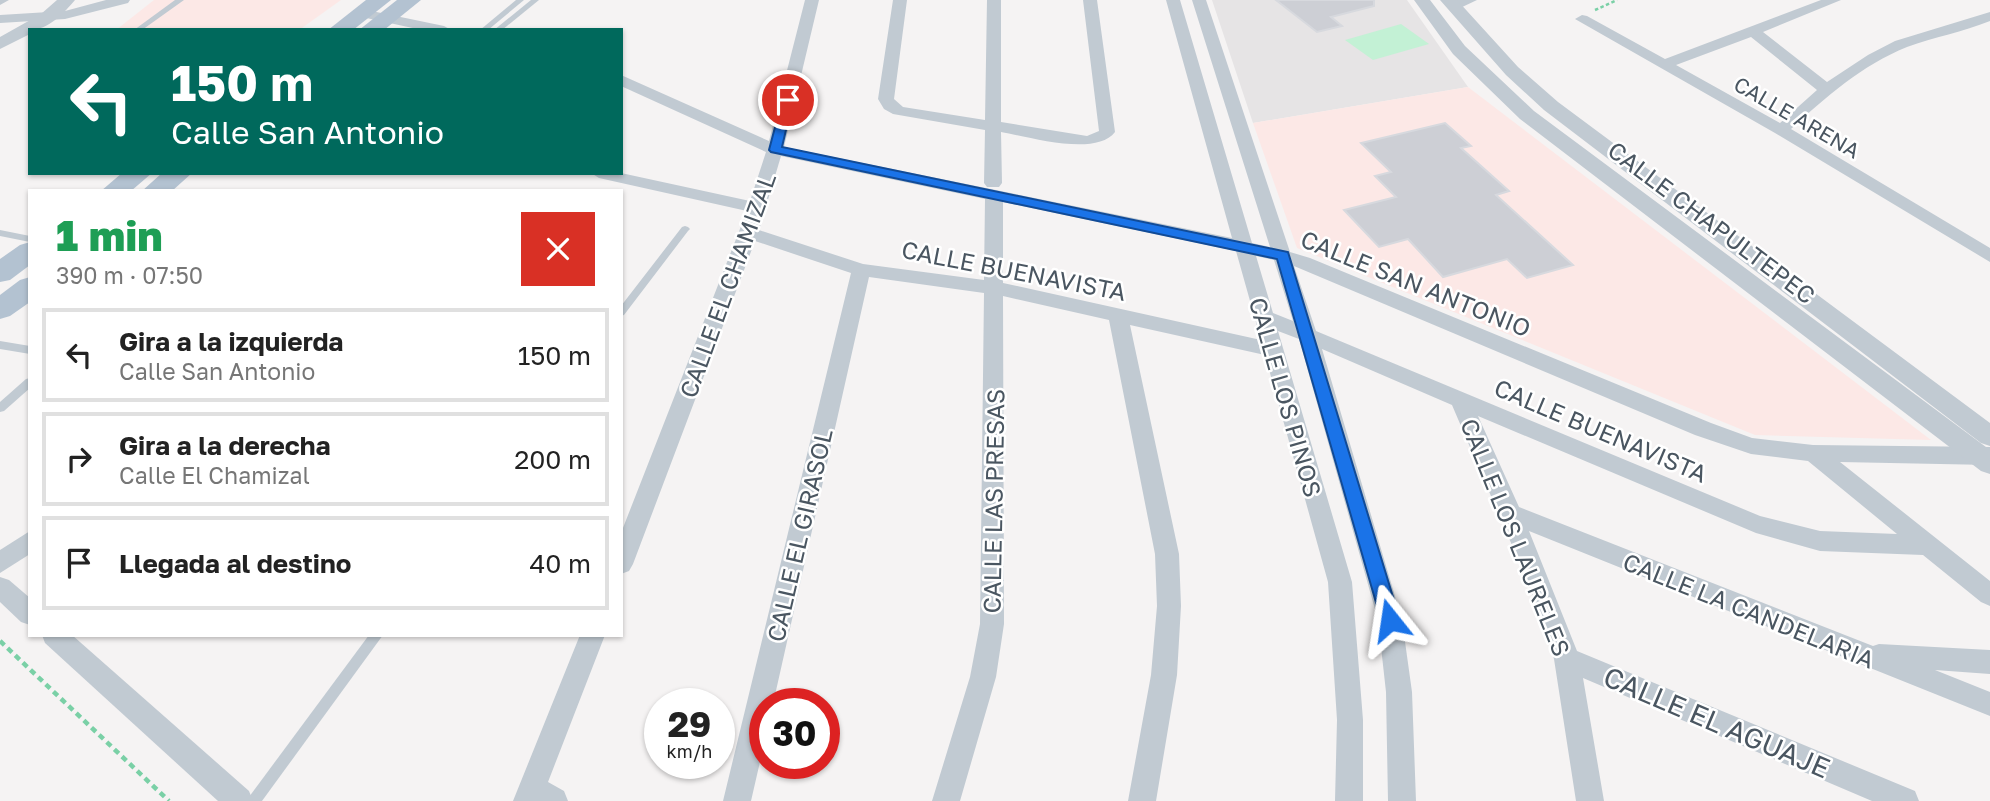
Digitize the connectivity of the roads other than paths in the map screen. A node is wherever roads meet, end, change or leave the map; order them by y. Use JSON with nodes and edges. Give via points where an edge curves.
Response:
{"nodes":[{"id":1,"x":67,"y":0,"type":"edge"},
{"id":2,"x":123,"y":0,"type":"edge"},
{"id":3,"x":180,"y":0,"type":"edge"},
{"id":4,"x":410,"y":0,"type":"edge"},
{"id":5,"x":520,"y":0,"type":"edge"},
{"id":6,"x":535,"y":0,"type":"edge"},
{"id":7,"x":812,"y":0,"type":"edge"},
{"id":8,"x":900,"y":0,"type":"edge"},
{"id":9,"x":994,"y":0,"type":"edge"},
{"id":10,"x":1090,"y":0,"type":"edge"},
{"id":11,"x":1173,"y":0,"type":"edge"},
{"id":12,"x":1199,"y":0,"type":"edge"},
{"id":13,"x":1422,"y":0,"type":"edge"},
{"id":14,"x":1834,"y":0,"type":"edge"},
{"id":15,"x":1457,"y":2,"type":"edge"},
{"id":16,"x":374,"y":15,"type":"edge"},
{"id":17,"x":1990,"y":16,"type":"edge"},
{"id":18,"x":47,"y":18,"type":"junction"},
{"id":19,"x":0,"y":19,"type":"edge"},
{"id":20,"x":1581,"y":19,"type":"dead end"},
{"id":21,"x":29,"y":28,"type":"edge"},
{"id":22,"x":140,"y":28,"type":"edge"},
{"id":23,"x":344,"y":28,"type":"edge"},
{"id":24,"x":435,"y":28,"type":"edge"},
{"id":25,"x":485,"y":28,"type":"edge"},
{"id":26,"x":500,"y":28,"type":"edge"},
{"id":27,"x":28,"y":29,"type":"edge"},
{"id":28,"x":1753,"y":32,"type":"junction"},
{"id":29,"x":0,"y":44,"type":"edge"},
{"id":30,"x":1663,"y":65,"type":"junction"},
{"id":31,"x":623,"y":81,"type":"edge"},
{"id":32,"x":1826,"y":89,"type":"junction"},
{"id":33,"x":993,"y":124,"type":"junction"},
{"id":34,"x":1781,"y":130,"type":"junction"},
{"id":35,"x":775,"y":150,"type":"junction"},
{"id":36,"x":136,"y":175,"type":"edge"},
{"id":37,"x":176,"y":175,"type":"edge"},
{"id":38,"x":608,"y":175,"type":"edge"},
{"id":39,"x":117,"y":189,"type":"edge"},
{"id":40,"x":158,"y":189,"type":"edge"},
{"id":41,"x":993,"y":189,"type":"junction"},
{"id":42,"x":757,"y":208,"type":"junction"},
{"id":43,"x":685,"y":229,"type":"dead end"},
{"id":44,"x":0,"y":233,"type":"edge"},
{"id":45,"x":749,"y":233,"type":"junction"},
{"id":46,"x":28,"y":239,"type":"edge"},
{"id":47,"x":1242,"y":246,"type":"junction"},
{"id":48,"x":28,"y":252,"type":"edge"},
{"id":49,"x":1283,"y":256,"type":"junction"},
{"id":50,"x":1990,"y":256,"type":"edge"},
{"id":51,"x":860,"y":270,"type":"junction"},
{"id":52,"x":0,"y":273,"type":"edge"},
{"id":53,"x":28,"y":288,"type":"edge"},
{"id":54,"x":995,"y":288,"type":"junction"},
{"id":55,"x":0,"y":309,"type":"edge"},
{"id":56,"x":623,"y":310,"type":"edge"},
{"id":57,"x":1118,"y":316,"type":"junction"},
{"id":58,"x":1264,"y":317,"type":"junction"},
{"id":59,"x":1305,"y":332,"type":"junction"},
{"id":60,"x":0,"y":345,"type":"edge"},
{"id":61,"x":28,"y":350,"type":"edge"},
{"id":62,"x":1273,"y":350,"type":"junction"},
{"id":63,"x":28,"y":384,"type":"edge"},
{"id":64,"x":1460,"y":398,"type":"junction"},
{"id":65,"x":0,"y":408,"type":"edge"},
{"id":66,"x":1990,"y":436,"type":"edge"},
{"id":67,"x":1814,"y":453,"type":"junction"},
{"id":68,"x":1986,"y":459,"type":"edge"},
{"id":69,"x":1509,"y":513,"type":"junction"},
{"id":70,"x":28,"y":542,"type":"edge"},
{"id":71,"x":1928,"y":545,"type":"junction"},
{"id":72,"x":623,"y":559,"type":"edge"},
{"id":73,"x":0,"y":563,"type":"edge"},
{"id":74,"x":0,"y":587,"type":"edge"},
{"id":75,"x":1990,"y":595,"type":"edge"},
{"id":76,"x":28,"y":612,"type":"edge"},
{"id":77,"x":56,"y":637,"type":"edge"},
{"id":78,"x":376,"y":637,"type":"edge"},
{"id":79,"x":592,"y":637,"type":"edge"},
{"id":80,"x":1860,"y":654,"type":"junction"},
{"id":81,"x":1567,"y":659,"type":"junction"},
{"id":82,"x":1990,"y":662,"type":"edge"},
{"id":83,"x":1990,"y":704,"type":"edge"},
{"id":84,"x":538,"y":797,"type":"edge"},
{"id":85,"x":239,"y":801,"type":"edge"},
{"id":86,"x":253,"y":801,"type":"edge"},
{"id":87,"x":737,"y":801,"type":"edge"},
{"id":88,"x":946,"y":801,"type":"edge"},
{"id":89,"x":1142,"y":801,"type":"edge"},
{"id":90,"x":1349,"y":801,"type":"edge"},
{"id":91,"x":1402,"y":801,"type":"edge"},
{"id":92,"x":1590,"y":801,"type":"edge"},
{"id":93,"x":1905,"y":801,"type":"edge"}],
"edges":[{"from":1,"to":18,"type":"street"},
{"from":2,"to":18,"type":"street"},
{"from":3,"to":22,"type":"lane"},
{"from":4,"to":16,"type":"main road"},
{"from":5,"to":25,"type":"lane"},
{"from":6,"to":26,"type":"lane"},
{"from":7,"to":35,"type":"street","name":"CALLE EL CHAMIZAL"},
{"from":8,"to":33,"type":"street","via":[[887,99],[890,106]]},
{"from":9,"to":33,"type":"street","name":"CALLE LAS PRESAS"},
{"from":10,"to":33,"type":"street","via":[[1107,132],[1087,141]]},
{"from":11,"to":47,"type":"street","name":"CALLE LOS PINOS"},
{"from":12,"to":49,"type":"street","name":"CALLE LOS PINOS"},
{"from":13,"to":68,"type":"street","name":"CALLE CHAPULTEPEC","via":[[1460,50],[1527,115]]},
{"from":14,"to":28,"type":"street"},
{"from":15,"to":66,"type":"street","name":"CALLE CHAPULTEPEC","via":[[1512,71],[1551,106]]},
{"from":16,"to":23,"type":"main road"},
{"from":16,"to":24,"type":"street"},
{"from":17,"to":32,"type":"street","via":[[1887,50]]},
{"from":18,"to":19,"type":"street"},
{"from":18,"to":21,"type":"street"},
{"from":20,"to":30,"type":"street","name":"CALLE ARENA"},
{"from":27,"to":29,"type":"street"},
{"from":28,"to":30,"type":"street"},
{"from":28,"to":32,"type":"street"},
{"from":30,"to":34,"type":"street","name":"CALLE ARENA"},
{"from":31,"to":35,"type":"street","name":"CALLE SAN ANTONIO"},
{"from":32,"to":34,"type":"street"},
{"from":33,"to":41,"type":"street","name":"CALLE LAS PRESAS"},
{"from":34,"to":50,"type":"street","name":"CALLE ARENA"},
{"from":35,"to":41,"type":"street","name":"CALLE SAN ANTONIO"},
{"from":35,"to":42,"type":"street","name":"CALLE EL CHAMIZAL"},
{"from":36,"to":39,"type":"main road"},
{"from":37,"to":40,"type":"main road"},
{"from":38,"to":42,"type":"street"},
{"from":41,"to":47,"type":"street","name":"CALLE SAN ANTONIO"},
{"from":41,"to":54,"type":"street","name":"CALLE LAS PRESAS"},
{"from":42,"to":45,"type":"street","name":"CALLE EL CHAMIZAL"},
{"from":43,"to":56,"type":"lane"},
{"from":44,"to":46,"type":"lane"},
{"from":45,"to":51,"type":"street","name":"CALLE BUENAVISTA"},
{"from":45,"to":72,"type":"street","name":"CALLE EL CHAMIZAL"},
{"from":47,"to":49,"type":"street","name":"CALLE SAN ANTONIO"},
{"from":47,"to":58,"type":"street","name":"CALLE LOS PINOS"},
{"from":48,"to":52,"type":"main road"},
{"from":49,"to":59,"type":"street","name":"CALLE LOS PINOS"},
{"from":49,"to":67,"type":"street","name":"CALLE SAN ANTONIO","via":[[1703,429],[1751,446]]},
{"from":51,"to":54,"type":"street","name":"CALLE BUENAVISTA"},
{"from":51,"to":87,"type":"street","name":"CALLE EL GIRASOL"},
{"from":53,"to":55,"type":"main road"},
{"from":54,"to":57,"type":"street","name":"CALLE BUENAVISTA"},
{"from":54,"to":88,"type":"street","name":"CALLE LAS PRESAS","via":[[992,624],[983,677]]},
{"from":57,"to":62,"type":"street","name":"CALLE BUENAVISTA"},
{"from":57,"to":89,"type":"street","via":[[1167,554],[1164,675]]},
{"from":58,"to":59,"type":"street","name":"CALLE BUENAVISTA"},
{"from":58,"to":62,"type":"street","name":"CALLE LOS PINOS"},
{"from":59,"to":64,"type":"street","name":"CALLE BUENAVISTA"},
{"from":59,"to":91,"type":"street","name":"CALLE LOS PINOS","via":[[1390,620],[1399,692]]},
{"from":60,"to":61,"type":"lane"},
{"from":62,"to":90,"type":"street","name":"CALLE LOS PINOS","via":[[1340,582],[1350,720]]},
{"from":63,"to":65,"type":"lane"},
{"from":64,"to":69,"type":"street","name":"CALLE LOS LAURELES"},
{"from":64,"to":71,"type":"street","name":"CALLE BUENAVISTA","via":[[1756,524],[1820,541]]},
{"from":67,"to":68,"type":"street","name":"CALLE SAN ANTONIO"},
{"from":67,"to":71,"type":"street"},
{"from":69,"to":80,"type":"street","name":"CALLE LA CANDELARIA"},
{"from":69,"to":81,"type":"street","name":"CALLE LOS LAURELES"},
{"from":70,"to":73,"type":"street"},
{"from":71,"to":75,"type":"street"},
{"from":74,"to":76,"type":"street"},
{"from":77,"to":85,"type":"street"},
{"from":78,"to":86,"type":"lane"},
{"from":79,"to":84,"type":"street"},
{"from":80,"to":82,"type":"street"},
{"from":80,"to":83,"type":"street","name":"CALLE LA CANDELARIA"},
{"from":81,"to":92,"type":"street","name":"CALLE LOS LAURELES"},
{"from":81,"to":93,"type":"street","name":"CALLE EL AGUAJE"}]}
